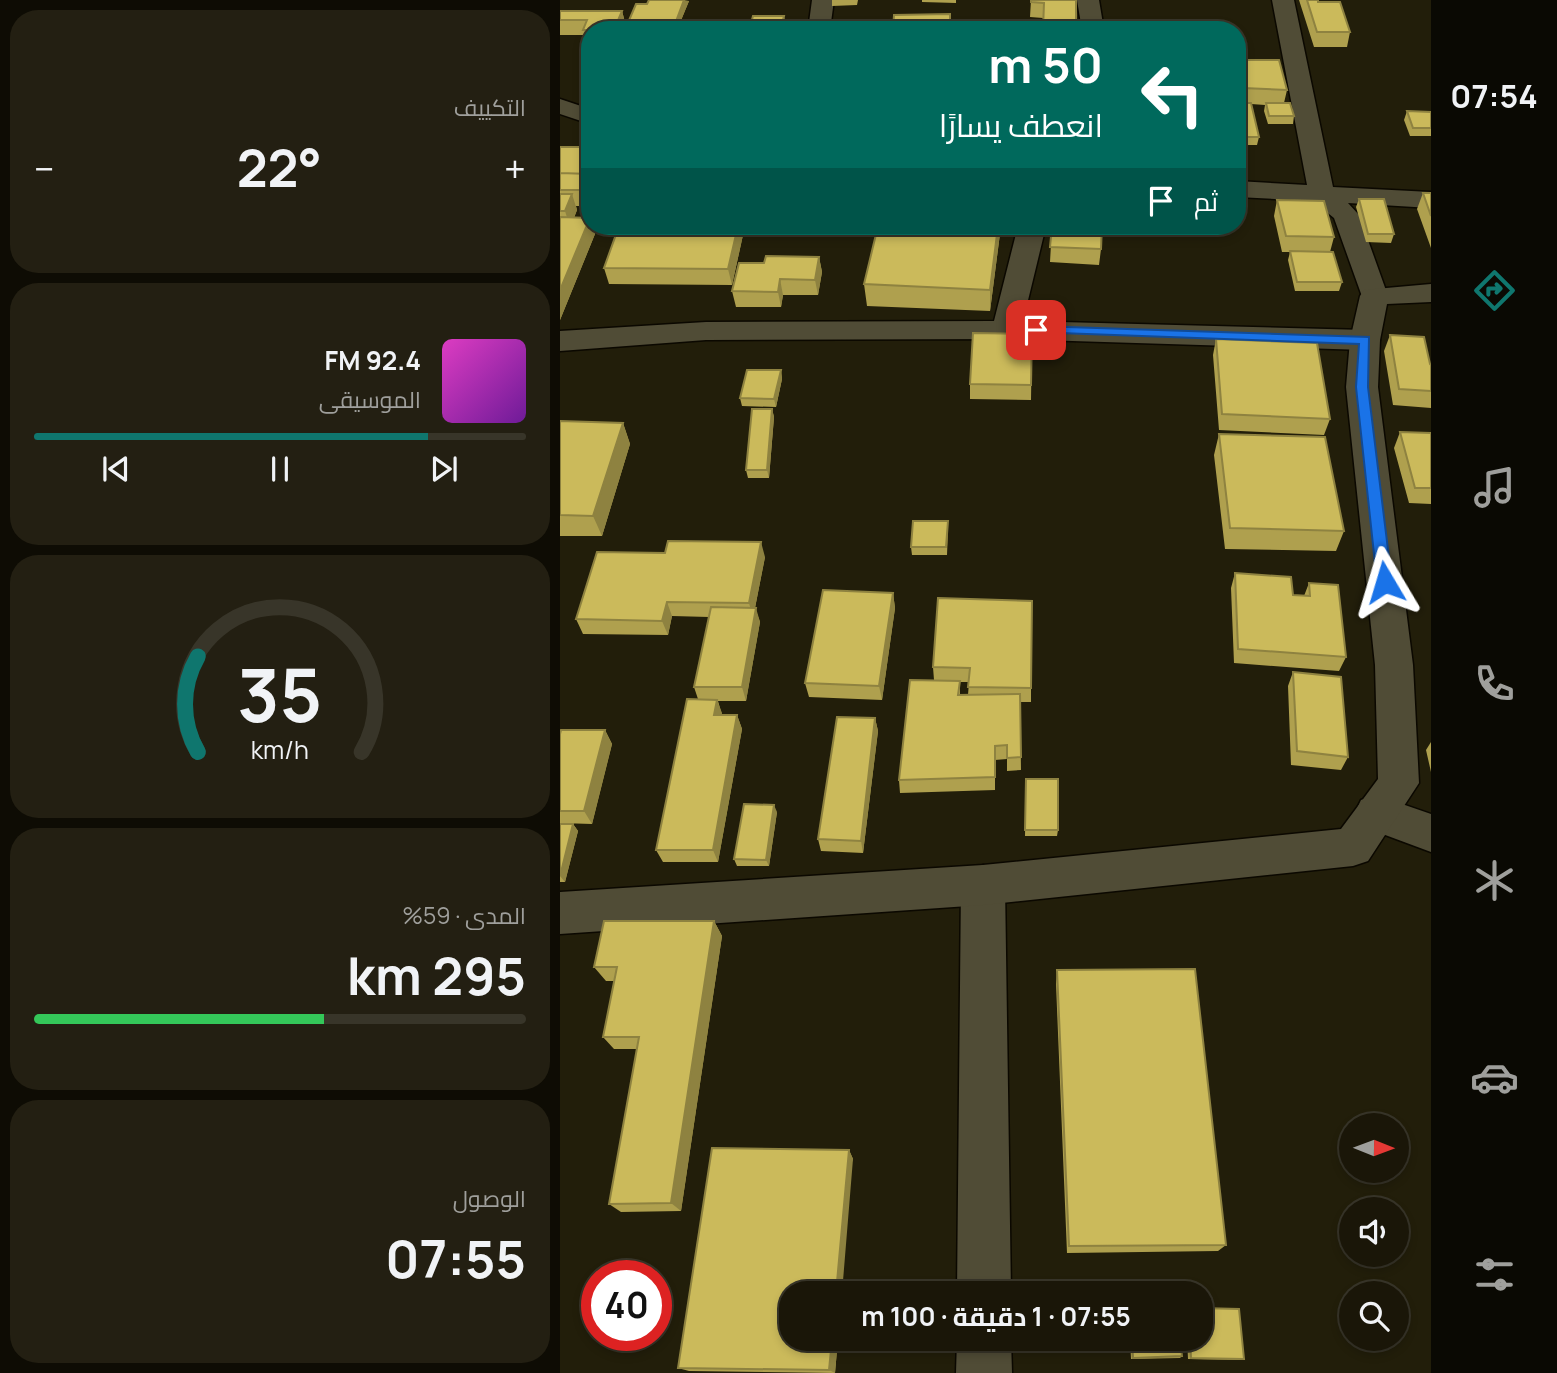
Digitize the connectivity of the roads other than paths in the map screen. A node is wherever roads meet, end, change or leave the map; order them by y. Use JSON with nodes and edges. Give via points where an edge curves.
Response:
{"nodes":[{"id":1,"x":823,"y":0,"type":"edge"},
{"id":2,"x":1088,"y":0,"type":"edge"},
{"id":3,"x":1283,"y":0,"type":"edge"},
{"id":4,"x":820,"y":21,"type":"edge"},
{"id":5,"x":1092,"y":21,"type":"edge"},
{"id":6,"x":560,"y":106,"type":"edge"},
{"id":7,"x":581,"y":114,"type":"edge"},
{"id":8,"x":1246,"y":190,"type":"edge"},
{"id":9,"x":1322,"y":195,"type":"junction"},
{"id":10,"x":1431,"y":200,"type":"edge"},
{"id":11,"x":1030,"y":235,"type":"edge"},
{"id":12,"x":1431,"y":293,"type":"edge"},
{"id":13,"x":1374,"y":296,"type":"junction"},
{"id":14,"x":1006,"y":330,"type":"junction"},
{"id":15,"x":1365,"y":340,"type":"junction"},
{"id":16,"x":560,"y":341,"type":"edge"},
{"id":17,"x":1376,"y":813,"type":"junction"},
{"id":18,"x":1431,"y":833,"type":"edge"},
{"id":19,"x":983,"y":886,"type":"junction"},
{"id":20,"x":560,"y":913,"type":"edge"},
{"id":21,"x":984,"y":1281,"type":"edge"},
{"id":22,"x":984,"y":1351,"type":"edge"},
{"id":23,"x":984,"y":1373,"type":"edge"}],
"edges":[{"from":1,"to":4,"type":"street"},
{"from":2,"to":5,"type":"street"},
{"from":3,"to":9,"type":"street"},
{"from":6,"to":7,"type":"street"},
{"from":8,"to":9,"type":"street"},
{"from":9,"to":10,"type":"street"},
{"from":9,"to":13,"type":"street","via":[[1346,215]]},
{"from":11,"to":14,"type":"street"},
{"from":12,"to":13,"type":"street"},
{"from":13,"to":15,"type":"street"},
{"from":14,"to":15,"type":"street"},
{"from":14,"to":16,"type":"street","via":[[706,331]]},
{"from":15,"to":17,"type":"street","via":[[1362,387],[1394,665],[1399,783]]},
{"from":17,"to":18,"type":"street"},
{"from":17,"to":19,"type":"street","via":[[1353,847]]},
{"from":19,"to":20,"type":"street"},
{"from":19,"to":21,"type":"street"},
{"from":22,"to":23,"type":"street"}]}
